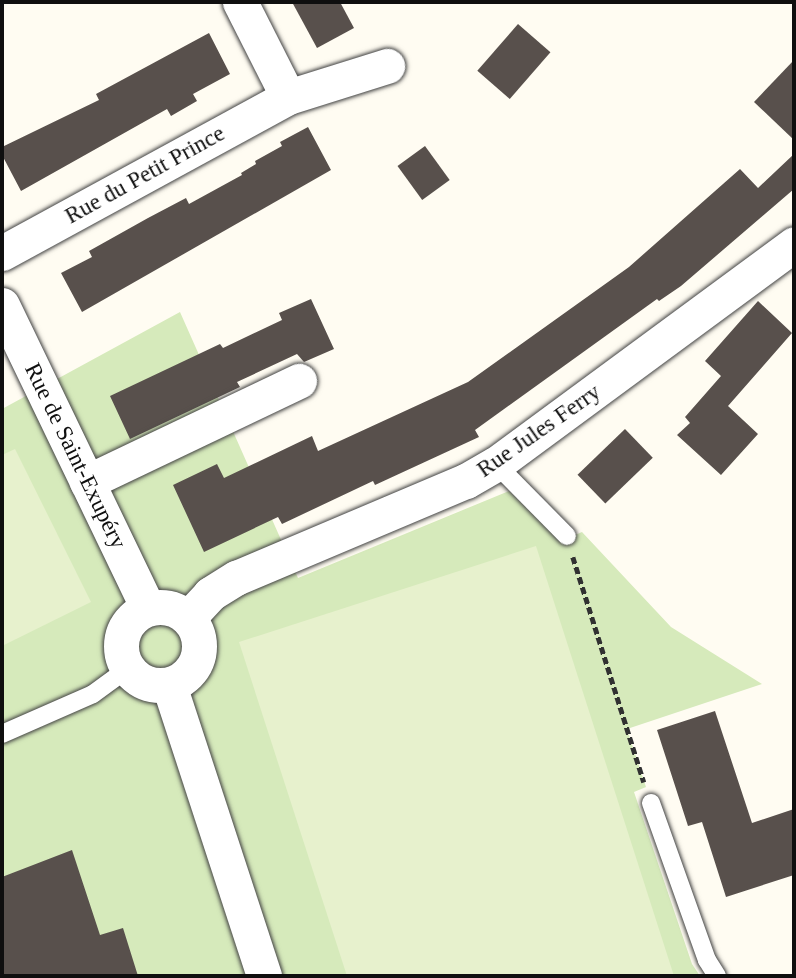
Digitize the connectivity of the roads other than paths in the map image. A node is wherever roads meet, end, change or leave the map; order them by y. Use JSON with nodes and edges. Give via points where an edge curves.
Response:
{"nodes":[{"id":1,"x":240,"y":2,"type":"edge"},
{"id":2,"x":387,"y":66,"type":"dead end"},
{"id":3,"x":288,"y":97,"type":"junction"},
{"id":4,"x":794,"y":244,"type":"edge"},
{"id":5,"x":2,"y":253,"type":"edge"},
{"id":6,"x":2,"y":305,"type":"edge"},
{"id":7,"x":299,"y":381,"type":"dead end"},
{"id":8,"x":496,"y":464,"type":"junction"},
{"id":9,"x":87,"y":482,"type":"junction"},
{"id":10,"x":567,"y":536,"type":"road end"},
{"id":11,"x":148,"y":608,"type":"junction"},
{"id":12,"x":188,"y":618,"type":"junction"},
{"id":13,"x":127,"y":669,"type":"junction"},
{"id":14,"x":169,"y":685,"type":"junction"},
{"id":15,"x":2,"y":734,"type":"edge"},
{"id":16,"x":651,"y":803,"type":"road end"},
{"id":17,"x":264,"y":976,"type":"edge"},
{"id":18,"x":717,"y":976,"type":"edge"}],
"edges":[{"from":1,"to":3,"type":"street"},
{"from":2,"to":3,"type":"street","name":"Rue du Petit Prince"},
{"from":3,"to":5,"type":"street","name":"Rue du Petit Prince"},
{"from":4,"to":8,"type":"street","name":"Rue Jules Ferry"},
{"from":6,"to":9,"type":"street","name":"Rue de Saint-Exupéry"},
{"from":7,"to":9,"type":"street"},
{"from":8,"to":10,"type":"lane"},
{"from":8,"to":12,"type":"street","name":"Rue Jules Ferry","via":[[466,481],[236,578],[210,594]]},
{"from":9,"to":11,"type":"street","name":"Rue de Saint-Exupéry"},
{"from":11,"to":12,"type":"street","via":[[162,606]]},
{"from":11,"to":13,"type":"street","via":[[125,626],[120,640]]},
{"from":12,"to":14,"type":"street","via":[[200,642],[198,656],[182,679]]},
{"from":13,"to":14,"type":"street","via":[[138,680]]},
{"from":13,"to":15,"type":"lane","via":[[93,694]]},
{"from":14,"to":17,"type":"street"},
{"from":16,"to":18,"type":"lane","via":[[707,960]]}]}
